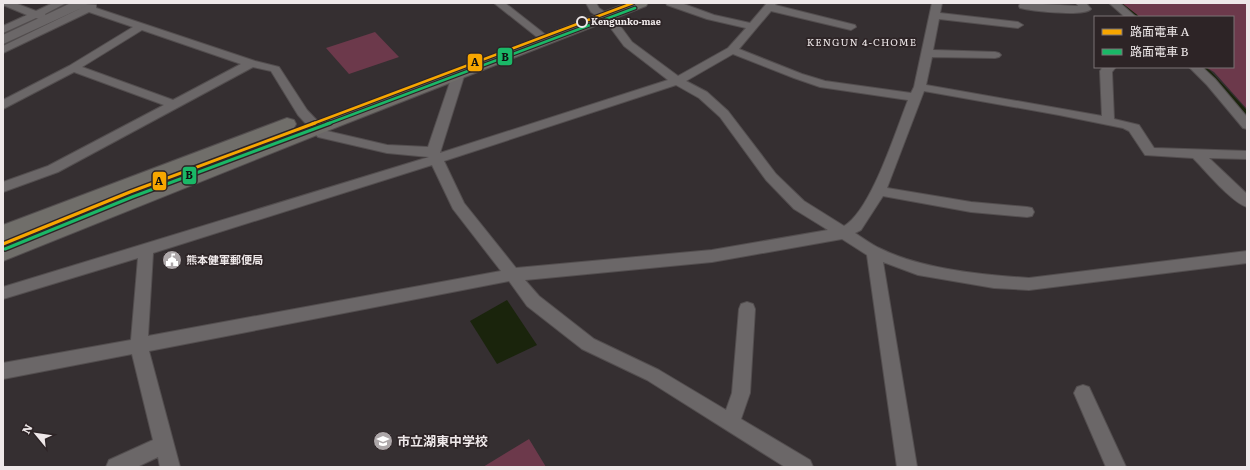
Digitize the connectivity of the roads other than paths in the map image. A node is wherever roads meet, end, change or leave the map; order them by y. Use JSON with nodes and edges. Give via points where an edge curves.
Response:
{"nodes":[{"id":1,"x":6,"y":3,"type":"edge"},
{"id":2,"x":61,"y":3,"type":"edge"},
{"id":3,"x":100,"y":3,"type":"edge"},
{"id":4,"x":499,"y":3,"type":"edge"},
{"id":5,"x":641,"y":3,"type":"edge"},
{"id":6,"x":671,"y":3,"type":"edge"},
{"id":7,"x":937,"y":3,"type":"edge"},
{"id":8,"x":1081,"y":3,"type":"edge"},
{"id":9,"x":1114,"y":3,"type":"edge"},
{"id":10,"x":771,"y":5,"type":"edge"},
{"id":11,"x":82,"y":6,"type":"edge"},
{"id":12,"x":1024,"y":6,"type":"dead end"},
{"id":13,"x":602,"y":8,"type":"edge"},
{"id":14,"x":934,"y":15,"type":"junction"},
{"id":15,"x":1131,"y":16,"type":"edge"},
{"id":16,"x":41,"y":17,"type":"junction"},
{"id":17,"x":142,"y":26,"type":"junction"},
{"id":18,"x":1018,"y":26,"type":"dead end"},
{"id":19,"x":753,"y":27,"type":"junction"},
{"id":20,"x":851,"y":27,"type":"dead end"},
{"id":21,"x":3,"y":30,"type":"edge"},
{"id":22,"x":541,"y":36,"type":"junction"},
{"id":23,"x":3,"y":40,"type":"edge"},
{"id":24,"x":3,"y":50,"type":"edge"},
{"id":25,"x":732,"y":50,"type":"junction"},
{"id":26,"x":927,"y":53,"type":"junction"},
{"id":27,"x":994,"y":55,"type":"dead end"},
{"id":28,"x":251,"y":63,"type":"junction"},
{"id":29,"x":73,"y":68,"type":"junction"},
{"id":30,"x":1109,"y":68,"type":"edge"},
{"id":31,"x":1196,"y":68,"type":"edge"},
{"id":32,"x":459,"y":73,"type":"junction"},
{"id":33,"x":677,"y":81,"type":"junction"},
{"id":34,"x":918,"y":92,"type":"junction"},
{"id":35,"x":3,"y":105,"type":"edge"},
{"id":36,"x":174,"y":106,"type":"junction"},
{"id":37,"x":1108,"y":121,"type":"junction"},
{"id":38,"x":310,"y":123,"type":"junction"},
{"id":39,"x":1247,"y":125,"type":"edge"},
{"id":40,"x":1196,"y":154,"type":"junction"},
{"id":41,"x":435,"y":155,"type":"junction"},
{"id":42,"x":1247,"y":155,"type":"edge"},
{"id":43,"x":3,"y":187,"type":"edge"},
{"id":44,"x":879,"y":191,"type":"junction"},
{"id":45,"x":1247,"y":202,"type":"edge"},
{"id":46,"x":1027,"y":212,"type":"dead end"},
{"id":47,"x":844,"y":233,"type":"junction"},
{"id":48,"x":3,"y":234,"type":"edge"},
{"id":49,"x":146,"y":250,"type":"junction"},
{"id":50,"x":874,"y":252,"type":"junction"},
{"id":51,"x":3,"y":253,"type":"edge"},
{"id":52,"x":1247,"y":257,"type":"edge"},
{"id":53,"x":511,"y":275,"type":"junction"},
{"id":54,"x":3,"y":292,"type":"edge"},
{"id":55,"x":747,"y":309,"type":"dead end"},
{"id":56,"x":139,"y":345,"type":"junction"},
{"id":57,"x":3,"y":372,"type":"edge"},
{"id":58,"x":1083,"y":393,"type":"dead end"},
{"id":59,"x":731,"y":422,"type":"junction"},
{"id":60,"x":164,"y":445,"type":"junction"},
{"id":61,"x":116,"y":467,"type":"edge"},
{"id":62,"x":170,"y":467,"type":"edge"},
{"id":63,"x":803,"y":467,"type":"edge"},
{"id":64,"x":907,"y":467,"type":"edge"},
{"id":65,"x":1116,"y":467,"type":"edge"}],
"edges":[{"from":1,"to":16,"type":"street"},
{"from":2,"to":16,"type":"street"},
{"from":3,"to":11,"type":"street"},
{"from":4,"to":22,"type":"street"},
{"from":5,"to":13,"type":"main road"},
{"from":6,"to":19,"type":"street","via":[[711,17]]},
{"from":7,"to":14,"type":"street"},
{"from":8,"to":12,"type":"street","via":[[1086,9]]},
{"from":9,"to":15,"type":"street"},
{"from":10,"to":19,"type":"street"},
{"from":10,"to":20,"type":"street"},
{"from":11,"to":16,"type":"street"},
{"from":11,"to":17,"type":"street"},
{"from":11,"to":24,"type":"street"},
{"from":13,"to":22,"type":"main road"},
{"from":13,"to":33,"type":"street","via":[[628,44]]},
{"from":14,"to":18,"type":"street"},
{"from":14,"to":26,"type":"street"},
{"from":16,"to":21,"type":"street"},
{"from":16,"to":23,"type":"street"},
{"from":17,"to":28,"type":"street"},
{"from":17,"to":29,"type":"street"},
{"from":19,"to":25,"type":"street"},
{"from":22,"to":32,"type":"main road"},
{"from":22,"to":38,"type":"main road"},
{"from":25,"to":33,"type":"street"},
{"from":25,"to":34,"type":"street","via":[[824,84]]},
{"from":26,"to":27,"type":"street"},
{"from":26,"to":34,"type":"street"},
{"from":28,"to":36,"type":"street"},
{"from":28,"to":38,"type":"street","via":[[275,69]]},
{"from":29,"to":35,"type":"street"},
{"from":29,"to":36,"type":"street"},
{"from":30,"to":37,"type":"street","via":[[1106,71]]},
{"from":31,"to":39,"type":"street"},
{"from":32,"to":38,"type":"main road"},
{"from":32,"to":41,"type":"street"},
{"from":33,"to":41,"type":"street"},
{"from":33,"to":47,"type":"street","via":[[703,95],[724,114],[771,177],[799,205]]},
{"from":34,"to":37,"type":"street","via":[[1059,111]]},
{"from":34,"to":44,"type":"street"},
{"from":36,"to":43,"type":"street","via":[[53,169]]},
{"from":37,"to":40,"type":"street","via":[[1134,128],[1150,152]]},
{"from":38,"to":41,"type":"street","via":[[323,134],[338,139]]},
{"from":38,"to":48,"type":"main road"},
{"from":38,"to":51,"type":"main road"},
{"from":40,"to":42,"type":"street"},
{"from":40,"to":45,"type":"street"},
{"from":41,"to":49,"type":"street"},
{"from":41,"to":53,"type":"street","via":[[458,205]]},
{"from":44,"to":46,"type":"street","via":[[968,207]]},
{"from":44,"to":47,"type":"street","via":[[856,226]]},
{"from":47,"to":50,"type":"street"},
{"from":47,"to":53,"type":"street","via":[[712,256]]},
{"from":49,"to":54,"type":"street"},
{"from":49,"to":56,"type":"street"},
{"from":50,"to":52,"type":"street","via":[[918,268],[994,282],[1029,284]]},
{"from":50,"to":64,"type":"street"},
{"from":53,"to":56,"type":"street"},
{"from":53,"to":59,"type":"street","via":[[533,301],[588,344],[653,375]]},
{"from":55,"to":59,"type":"street","via":[[741,393]]},
{"from":56,"to":57,"type":"street"},
{"from":56,"to":60,"type":"street"},
{"from":58,"to":65,"type":"street"},
{"from":59,"to":63,"type":"street"},
{"from":60,"to":61,"type":"street"},
{"from":60,"to":62,"type":"street"}]}
